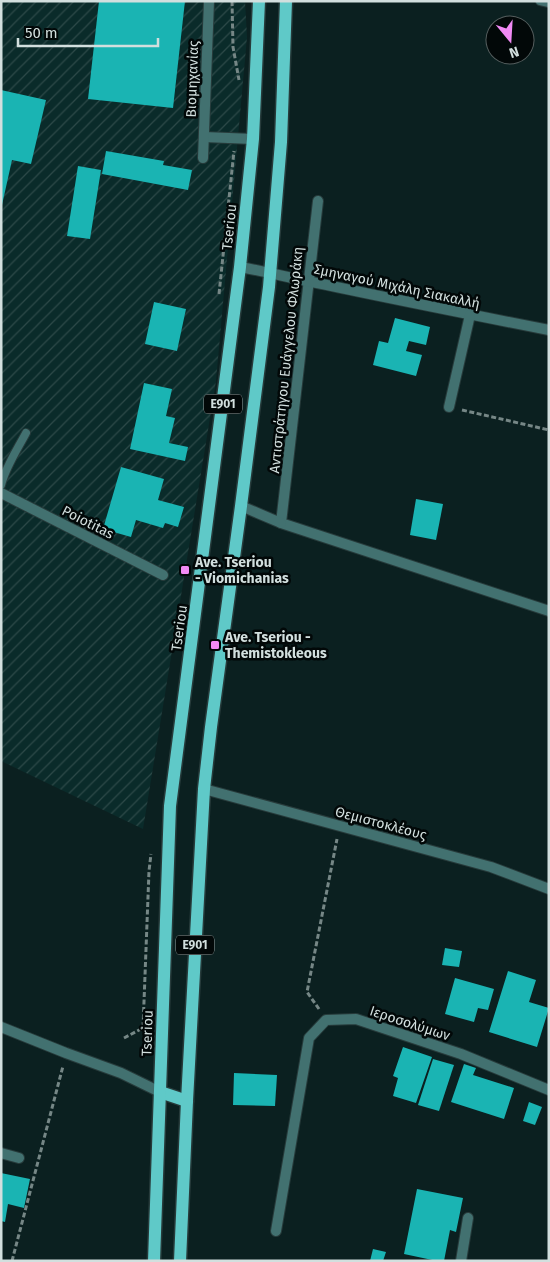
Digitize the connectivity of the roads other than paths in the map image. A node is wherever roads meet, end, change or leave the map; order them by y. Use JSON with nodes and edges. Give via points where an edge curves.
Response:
{"nodes":[{"id":1,"x":209,"y":1,"type":"edge"},
{"id":2,"x":259,"y":1,"type":"edge"},
{"id":3,"x":286,"y":1,"type":"edge"},
{"id":4,"x":540,"y":1,"type":"edge"},
{"id":5,"x":549,"y":3,"type":"edge"},
{"id":6,"x":204,"y":137,"type":"junction"},
{"id":7,"x":253,"y":140,"type":"junction"},
{"id":8,"x":203,"y":158,"type":"dead end"},
{"id":9,"x":318,"y":201,"type":"dead end"},
{"id":10,"x":240,"y":267,"type":"junction"},
{"id":11,"x":271,"y":272,"type":"junction"},
{"id":12,"x":308,"y":282,"type":"junction"},
{"id":13,"x":470,"y":315,"type":"junction"},
{"id":14,"x":549,"y":330,"type":"edge"},
{"id":15,"x":449,"y":407,"type":"road end"},
{"id":16,"x":26,"y":433,"type":"dead end"},
{"id":17,"x":1,"y":485,"type":"edge"},
{"id":18,"x":1,"y":493,"type":"edge"},
{"id":19,"x":241,"y":506,"type":"junction"},
{"id":20,"x":281,"y":523,"type":"junction"},
{"id":21,"x":162,"y":575,"type":"dead end"},
{"id":22,"x":549,"y":611,"type":"edge"},
{"id":23,"x":204,"y":789,"type":"junction"},
{"id":24,"x":549,"y":889,"type":"edge"},
{"id":25,"x":1,"y":1027,"type":"edge"},
{"id":26,"x":549,"y":1090,"type":"edge"},
{"id":27,"x":160,"y":1092,"type":"junction"},
{"id":28,"x":187,"y":1100,"type":"junction"},
{"id":29,"x":1,"y":1153,"type":"edge"},
{"id":30,"x":19,"y":1158,"type":"dead end"},
{"id":31,"x":468,"y":1218,"type":"dead end"},
{"id":32,"x":276,"y":1231,"type":"dead end"},
{"id":33,"x":154,"y":1261,"type":"edge"},
{"id":34,"x":180,"y":1261,"type":"edge"},
{"id":35,"x":461,"y":1261,"type":"edge"}],
"edges":[{"from":1,"to":6,"type":"street","name":"Βιομηχανίας"},
{"from":2,"to":7,"type":"main road","name":"Tseriou","number":"E901"},
{"from":3,"to":11,"type":"main road","number":"E901","via":[[281,142]]},
{"from":4,"to":5,"type":"lane"},
{"from":6,"to":7,"type":"street"},
{"from":6,"to":8,"type":"street","name":"Βιομηχανίας"},
{"from":7,"to":10,"type":"main road","name":"Tseriou","number":"E901"},
{"from":9,"to":12,"type":"street","name":"Αντιστράτηγου Ευάγγελου Φλωράκη"},
{"from":10,"to":11,"type":"street","name":"Σμηναγού Μιχάλη Σιακαλλή"},
{"from":10,"to":27,"type":"main road","name":"Tseriou","number":"E901","via":[[170,806]]},
{"from":11,"to":12,"type":"street","name":"Σμηναγού Μιχάλη Σιακαλλή"},
{"from":11,"to":19,"type":"main road","number":"E901"},
{"from":12,"to":13,"type":"street","name":"Σμηναγού Μιχάλη Σιακαλλή"},
{"from":12,"to":20,"type":"street","name":"Αντιστράτηγου Ευάγγελου Φλωράκη"},
{"from":13,"to":14,"type":"street","name":"Σμηναγού Μιχάλη Σιακαλλή"},
{"from":13,"to":15,"type":"street"},
{"from":16,"to":17,"type":"lane"},
{"from":18,"to":21,"type":"street","name":"Poiotitas"},
{"from":19,"to":20,"type":"street"},
{"from":19,"to":23,"type":"main road","number":"E901"},
{"from":20,"to":22,"type":"street"},
{"from":23,"to":24,"type":"street","name":"Θεμιστοκλέους","via":[[491,868]]},
{"from":23,"to":28,"type":"main road","number":"E901"},
{"from":25,"to":27,"type":"street","via":[[120,1072]]},
{"from":26,"to":32,"type":"street","name":"Ιεροσολύμων","via":[[461,1054],[356,1019],[326,1020],[309,1038]]},
{"from":27,"to":28,"type":"main road"},
{"from":27,"to":33,"type":"main road","name":"Tseriou","number":"E901"},
{"from":28,"to":34,"type":"main road","number":"E901"},
{"from":29,"to":30,"type":"street"},
{"from":31,"to":35,"type":"street"}]}
